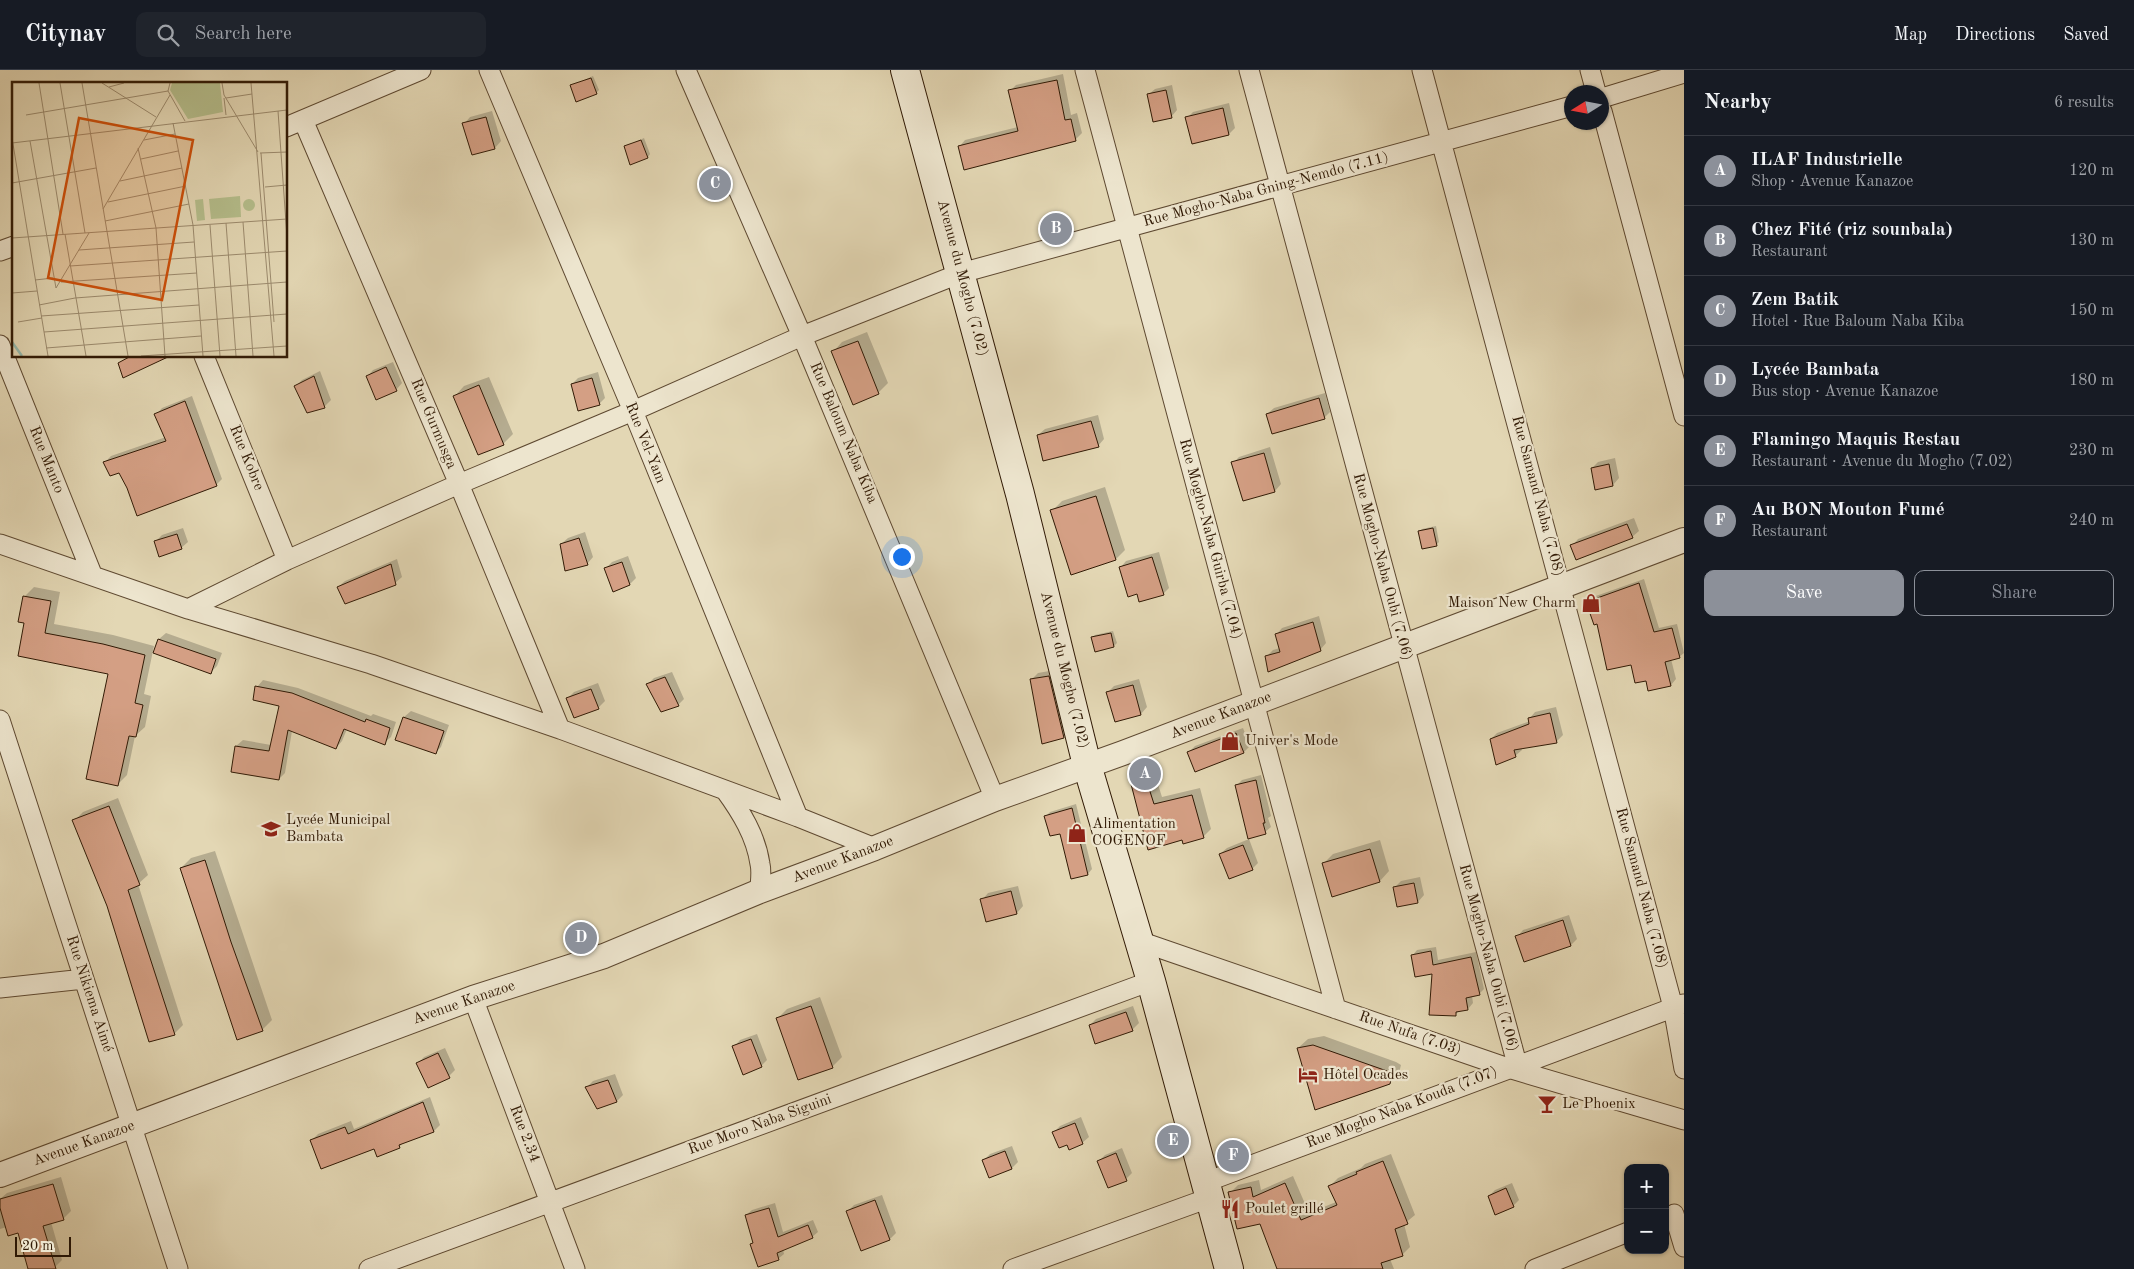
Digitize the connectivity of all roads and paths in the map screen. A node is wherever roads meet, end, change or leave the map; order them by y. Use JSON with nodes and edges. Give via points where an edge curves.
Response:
{"nodes":[{"id":1,"x":421,"y":70,"type":"edge"},
{"id":2,"x":488,"y":70,"type":"edge"},
{"id":3,"x":686,"y":70,"type":"edge"},
{"id":4,"x":905,"y":70,"type":"edge"},
{"id":5,"x":1085,"y":70,"type":"edge"},
{"id":6,"x":1249,"y":70,"type":"edge"},
{"id":7,"x":1422,"y":70,"type":"edge"},
{"id":8,"x":1590,"y":70,"type":"edge"},
{"id":9,"x":1684,"y":73,"type":"edge"},
{"id":10,"x":1594,"y":85,"type":"edge"},
{"id":11,"x":1609,"y":96,"type":"edge"},
{"id":12,"x":1564,"y":108,"type":"edge"},
{"id":13,"x":294,"y":124,"type":"edge"},
{"id":14,"x":1607,"y":130,"type":"edge"},
{"id":15,"x":1441,"y":142,"type":"junction"},
{"id":16,"x":1280,"y":186,"type":"junction"},
{"id":17,"x":1128,"y":228,"type":"junction"},
{"id":18,"x":12,"y":247,"type":"edge"},
{"id":19,"x":0,"y":251,"type":"edge"},
{"id":20,"x":961,"y":274,"type":"junction"},
{"id":21,"x":802,"y":336,"type":"junction"},
{"id":22,"x":0,"y":345,"type":"edge"},
{"id":23,"x":205,"y":358,"type":"edge"},
{"id":24,"x":633,"y":411,"type":"junction"},
{"id":25,"x":1684,"y":416,"type":"edge"},
{"id":26,"x":459,"y":484,"type":"junction"},
{"id":27,"x":1684,"y":540,"type":"edge"},
{"id":28,"x":0,"y":544,"type":"edge"},
{"id":29,"x":287,"y":560,"type":"junction"},
{"id":30,"x":92,"y":574,"type":"junction"},
{"id":31,"x":1562,"y":588,"type":"junction"},
{"id":32,"x":188,"y":609,"type":"junction"},
{"id":33,"x":1404,"y":648,"type":"junction"},
{"id":34,"x":1253,"y":704,"type":"junction"},
{"id":35,"x":0,"y":720,"type":"edge"},
{"id":36,"x":560,"y":729,"type":"junction"},
{"id":37,"x":1087,"y":765,"type":"junction"},
{"id":38,"x":725,"y":790,"type":"junction"},
{"id":39,"x":995,"y":799,"type":"junction"},
{"id":40,"x":798,"y":817,"type":"junction"},
{"id":41,"x":875,"y":848,"type":"junction"},
{"id":42,"x":760,"y":891,"type":"junction"},
{"id":43,"x":1139,"y":941,"type":"junction"},
{"id":44,"x":84,"y":979,"type":"junction"},
{"id":45,"x":1150,"y":981,"type":"junction"},
{"id":46,"x":0,"y":988,"type":"edge"},
{"id":47,"x":473,"y":998,"type":"junction"},
{"id":48,"x":1678,"y":1005,"type":"edge"},
{"id":49,"x":1336,"y":1009,"type":"junction"},
{"id":50,"x":1512,"y":1066,"type":"junction"},
{"id":51,"x":1684,"y":1069,"type":"edge"},
{"id":52,"x":1684,"y":1120,"type":"edge"},
{"id":53,"x":131,"y":1126,"type":"junction"},
{"id":54,"x":0,"y":1175,"type":"edge"},
{"id":55,"x":1208,"y":1190,"type":"junction"},
{"id":56,"x":550,"y":1202,"type":"junction"},
{"id":57,"x":1674,"y":1214,"type":"edge"},
{"id":58,"x":1624,"y":1234,"type":"edge"},
{"id":59,"x":1684,"y":1247,"type":"edge"},
{"id":60,"x":178,"y":1269,"type":"edge"},
{"id":61,"x":369,"y":1269,"type":"edge"},
{"id":62,"x":575,"y":1269,"type":"edge"},
{"id":63,"x":1012,"y":1269,"type":"edge"},
{"id":64,"x":1229,"y":1269,"type":"edge"},
{"id":65,"x":1535,"y":1269,"type":"edge"}],
"edges":[{"from":1,"to":13,"type":"street"},
{"from":2,"to":24,"type":"street","name":"Rue Vel-Yam"},
{"from":3,"to":21,"type":"street","name":"Rue Baloum Naba Kiba"},
{"from":4,"to":20,"type":"main road","name":"Avenue du Mogho (7.02)"},
{"from":5,"to":17,"type":"street","name":"Rue Mogho-Naba Guirba (7.04)"},
{"from":6,"to":16,"type":"street","name":"Rue Mogho-Naba Oubi (7.06)"},
{"from":7,"to":15,"type":"street","name":"Rue Samand Naba (7.08)"},
{"from":8,"to":10,"type":"street"},
{"from":9,"to":11,"type":"street"},
{"from":12,"to":15,"type":"street","name":"Rue Mogho-Naba Gning-Nemdo (7.11)"},
{"from":13,"to":26,"type":"street","name":"Rue Gurmusga"},
{"from":14,"to":25,"type":"street"},
{"from":15,"to":16,"type":"street","name":"Rue Mogho-Naba Gning-Nemdo (7.11)"},
{"from":15,"to":31,"type":"street","name":"Rue Samand Naba (7.08)"},
{"from":16,"to":17,"type":"street","name":"Rue Mogho-Naba Gning-Nemdo (7.11)"},
{"from":16,"to":33,"type":"street","name":"Rue Mogho-Naba Oubi (7.06)"},
{"from":17,"to":20,"type":"street","name":"Rue Mogho-Naba Gning-Nemdo (7.11)"},
{"from":17,"to":34,"type":"street","name":"Rue Mogho-Naba Guirba (7.04)"},
{"from":18,"to":19,"type":"street"},
{"from":20,"to":21,"type":"street","name":"Rue Mogho-Naba Gning-Nemdo (7.11)"},
{"from":20,"to":37,"type":"main road","name":"Avenue du Mogho (7.02)"},
{"from":21,"to":24,"type":"street","name":"Rue Mogho-Naba Gning-Nemdo (7.11)"},
{"from":21,"to":39,"type":"street","name":"Rue Baloum Naba Kiba"},
{"from":22,"to":30,"type":"street","name":"Rue Manto"},
{"from":23,"to":29,"type":"street","name":"Rue Kobre"},
{"from":24,"to":26,"type":"street","name":"Rue Mogho-Naba Gning-Nemdo (7.11)"},
{"from":24,"to":40,"type":"street","name":"Rue Vel-Yam"},
{"from":26,"to":29,"type":"street","name":"Rue Mogho-Naba Gning-Nemdo (7.11)"},
{"from":26,"to":36,"type":"street","name":"Rue Gurmusga"},
{"from":27,"to":31,"type":"street","name":"Avenue Kanazoe"},
{"from":28,"to":30,"type":"street"},
{"from":29,"to":32,"type":"street","name":"Rue Mogho-Naba Gning-Nemdo (7.11)"},
{"from":30,"to":32,"type":"street"},
{"from":31,"to":33,"type":"street","name":"Avenue Kanazoe"},
{"from":31,"to":48,"type":"street","name":"Rue Samand Naba (7.08)"},
{"from":32,"to":36,"type":"street","via":[[371,664]]},
{"from":33,"to":34,"type":"street","name":"Avenue Kanazoe"},
{"from":33,"to":50,"type":"street","name":"Rue Mogho-Naba Oubi (7.06)"},
{"from":34,"to":37,"type":"street","name":"Avenue Kanazoe"},
{"from":34,"to":49,"type":"street","name":"Rue Mogho-Naba Guirba (7.04)"},
{"from":35,"to":44,"type":"street","name":"Rue Nikiema Aimé"},
{"from":36,"to":38,"type":"street"},
{"from":37,"to":39,"type":"street","name":"Avenue Kanazoe"},
{"from":37,"to":43,"type":"main road","name":"Avenue du Mogho (7.02)"},
{"from":38,"to":40,"type":"street"},
{"from":38,"to":42,"type":"street","via":[[745,818],[756,847]]},
{"from":39,"to":41,"type":"street","name":"Avenue Kanazoe"},
{"from":40,"to":41,"type":"street"},
{"from":41,"to":42,"type":"street","name":"Avenue Kanazoe"},
{"from":42,"to":47,"type":"street","name":"Avenue Kanazoe","via":[[604,956]]},
{"from":43,"to":45,"type":"main road","name":"Avenue du Mogho (7.02)"},
{"from":43,"to":49,"type":"street","name":"Rue Nufa (7.03)"},
{"from":44,"to":46,"type":"street"},
{"from":44,"to":53,"type":"street","name":"Rue Nikiema Aimé"},
{"from":45,"to":55,"type":"main road","name":"Avenue du Mogho (7.02)"},
{"from":45,"to":56,"type":"street","name":"Rue Moro Naba Siguini"},
{"from":47,"to":53,"type":"street","name":"Avenue Kanazoe"},
{"from":47,"to":56,"type":"street","name":"Rue 2.34"},
{"from":48,"to":50,"type":"street","name":"Rue Mogho Naba Kouda (7.07)"},
{"from":48,"to":51,"type":"street","name":"Rue Samand Naba (7.08)"},
{"from":49,"to":50,"type":"street","name":"Rue Nufa (7.03)"},
{"from":50,"to":52,"type":"street","name":"Rue Nufa (7.03)"},
{"from":50,"to":55,"type":"street","name":"Rue Mogho Naba Kouda (7.07)"},
{"from":53,"to":54,"type":"street","name":"Avenue Kanazoe"},
{"from":53,"to":60,"type":"street","name":"Rue Nikiema Aimé"},
{"from":55,"to":63,"type":"street","name":"Rue Mogho Naba Kouda (7.07)"},
{"from":55,"to":64,"type":"main road","name":"Avenue du Mogho (7.02)"},
{"from":56,"to":61,"type":"street","name":"Rue Moro Naba Siguini"},
{"from":56,"to":62,"type":"street","name":"Rue 2.34"},
{"from":57,"to":59,"type":"street"},
{"from":58,"to":65,"type":"street"}]}
